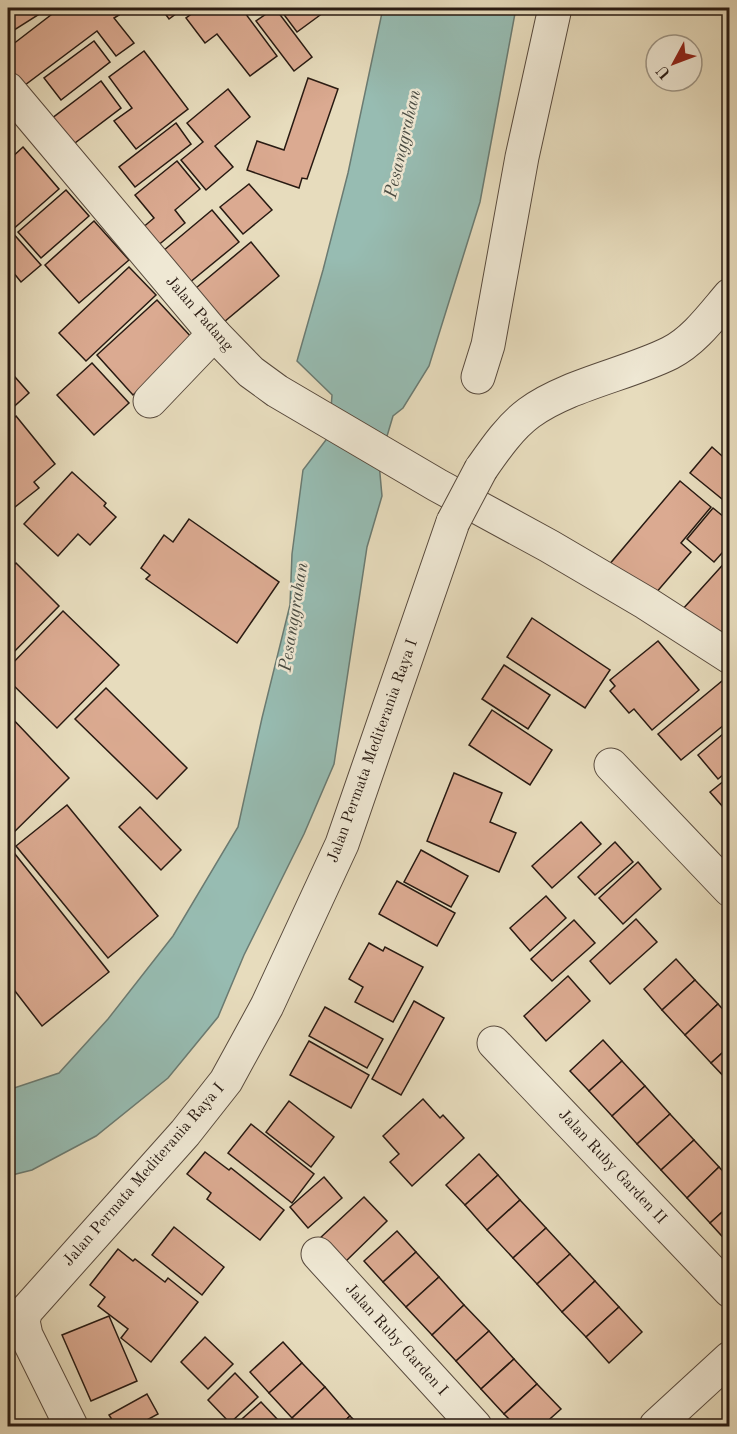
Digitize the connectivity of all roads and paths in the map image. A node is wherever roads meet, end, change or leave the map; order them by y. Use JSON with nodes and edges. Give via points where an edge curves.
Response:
{"nodes":[{"id":1,"x":555,"y":8,"type":"edge"},
{"id":2,"x":8,"y":88,"type":"edge"},
{"id":3,"x":729,"y":295,"type":"edge"},
{"id":4,"x":214,"y":334,"type":"junction"},
{"id":5,"x":478,"y":377,"type":"dead end"},
{"id":6,"x":150,"y":401,"type":"dead end"},
{"id":7,"x":729,"y":657,"type":"edge"},
{"id":8,"x":611,"y":765,"type":"dead end"},
{"id":9,"x":729,"y":890,"type":"edge"},
{"id":10,"x":494,"y":1042,"type":"dead end"},
{"id":11,"x":318,"y":1254,"type":"dead end"},
{"id":12,"x":729,"y":1291,"type":"edge"},
{"id":13,"x":729,"y":1358,"type":"edge"},
{"id":14,"x":71,"y":1426,"type":"edge"},
{"id":15,"x":475,"y":1426,"type":"edge"},
{"id":16,"x":656,"y":1426,"type":"edge"}],
"edges":[{"from":1,"to":5,"type":"street","via":[[522,157],[488,345]]},
{"from":2,"to":4,"type":"street","name":"Jalan Padang"},
{"from":3,"to":14,"type":"street","name":"Jalan Permata Mediterania Raya I","bridge":true,"via":[[696,333],[670,353],[556,398],[529,413],[481,469],[453,522],[342,844],[267,1006],[226,1081],[185,1133],[26,1311],[26,1335]]},
{"from":4,"to":6,"type":"street"},
{"from":4,"to":7,"type":"street","name":"Jalan Padang","via":[[251,372],[277,391],[646,603]]},
{"from":8,"to":9,"type":"street"},
{"from":10,"to":12,"type":"street","name":"Jalan Ruby Garden II"},
{"from":11,"to":15,"type":"street","name":"Jalan Ruby Garden I"},
{"from":13,"to":16,"type":"street"}]}
